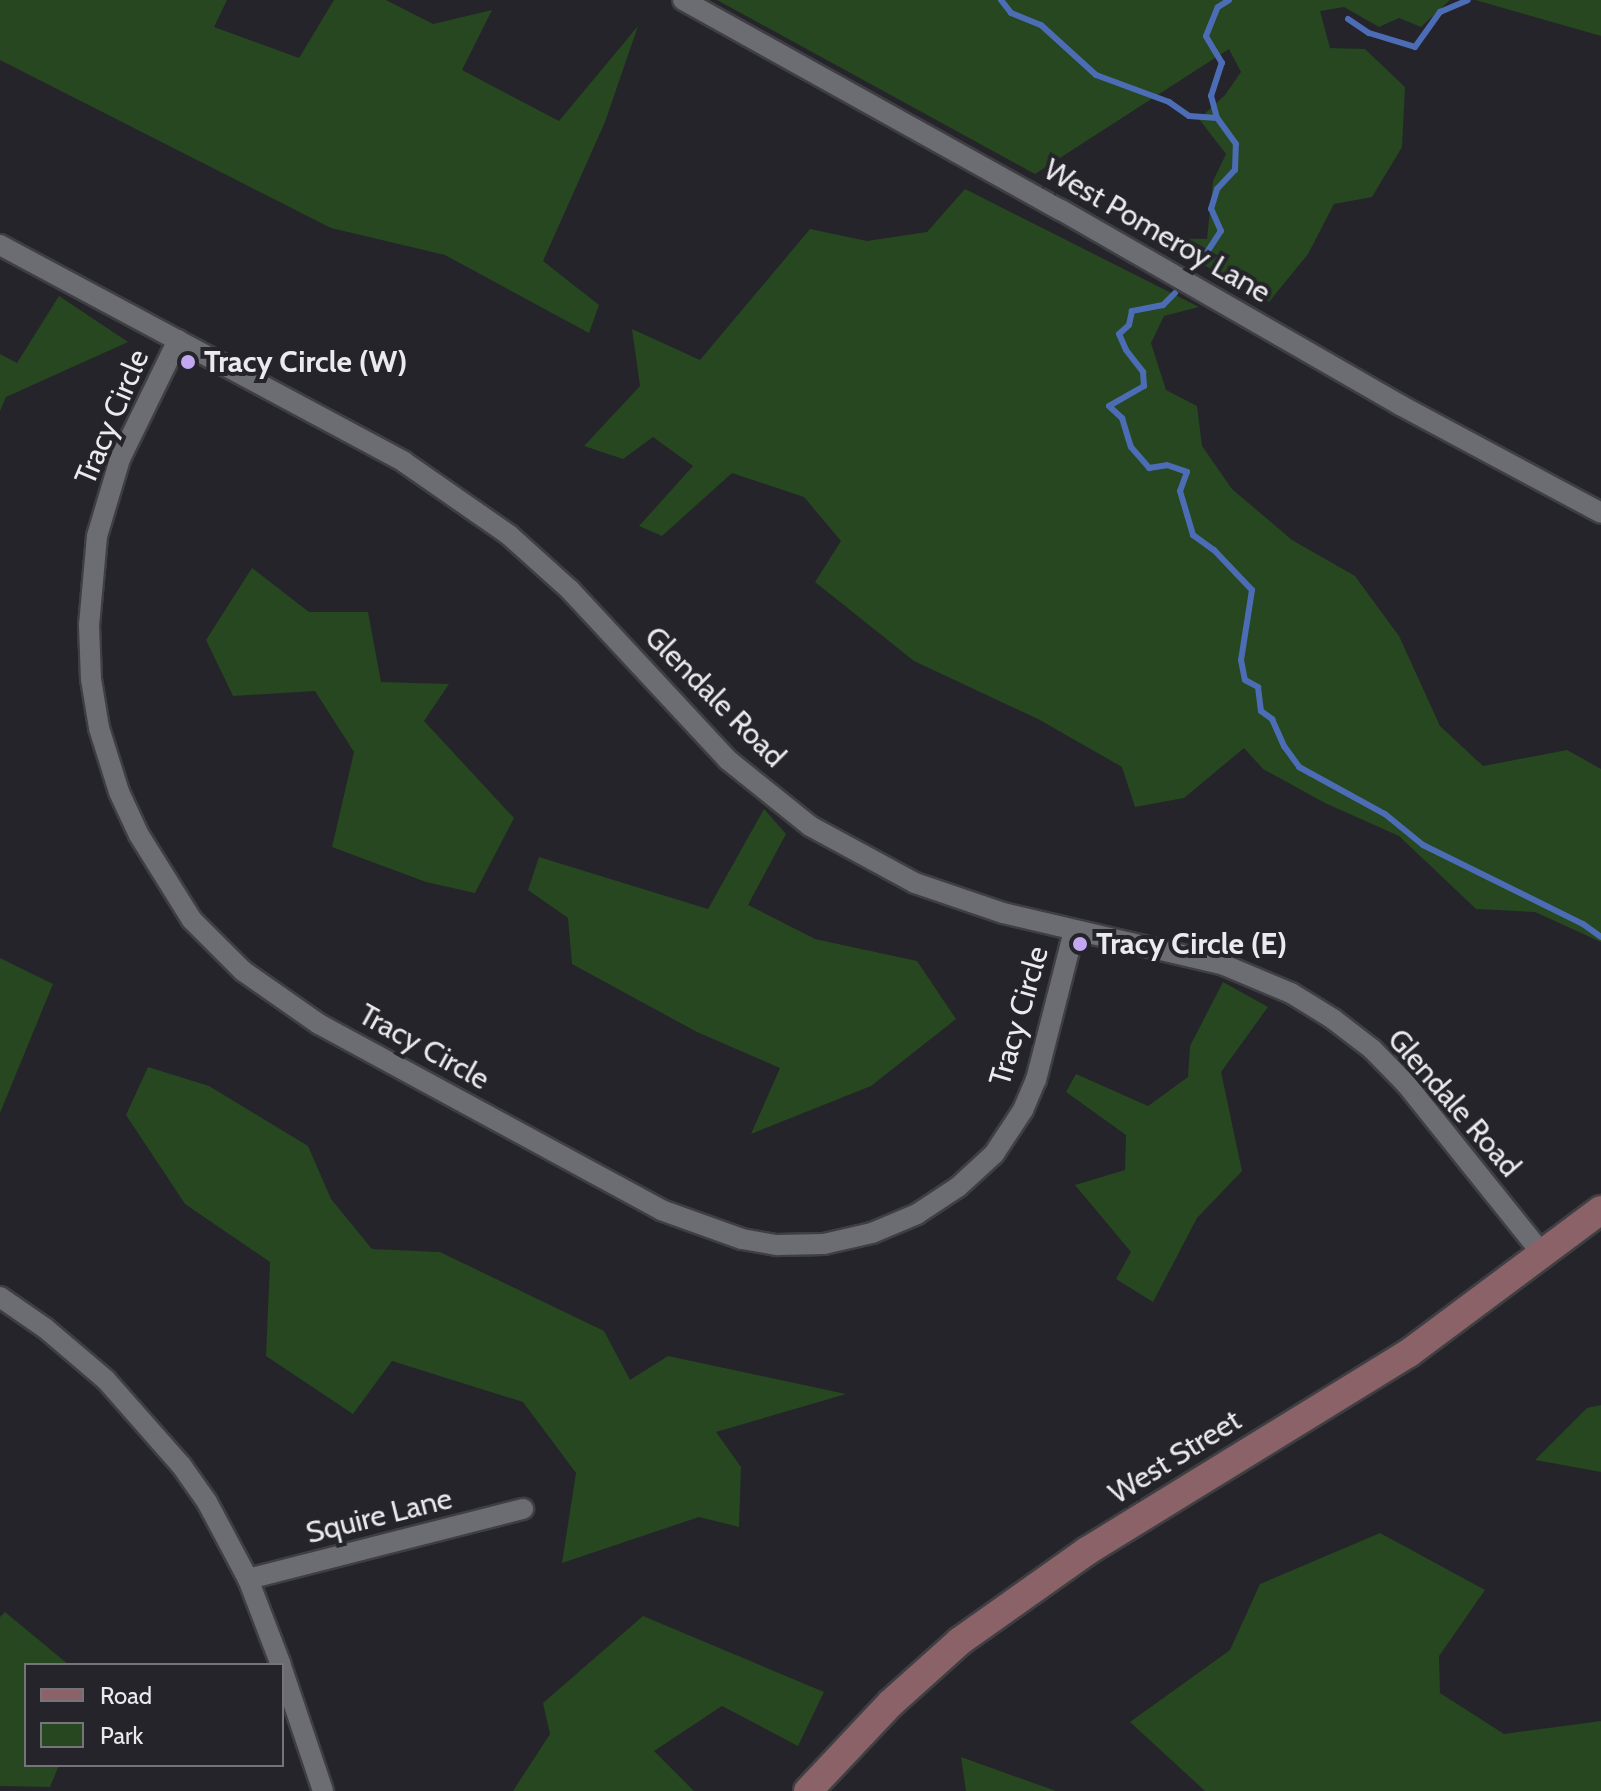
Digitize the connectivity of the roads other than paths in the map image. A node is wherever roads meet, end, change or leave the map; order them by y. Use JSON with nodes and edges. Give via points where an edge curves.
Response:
{"nodes":[{"id":1,"x":683,"y":0,"type":"edge"},
{"id":2,"x":0,"y":245,"type":"edge"},
{"id":3,"x":178,"y":340,"type":"junction"},
{"id":4,"x":1601,"y":513,"type":"edge"},
{"id":5,"x":1074,"y":931,"type":"junction"},
{"id":6,"x":1601,"y":1210,"type":"edge"},
{"id":7,"x":1544,"y":1256,"type":"junction"},
{"id":8,"x":0,"y":1297,"type":"edge"},
{"id":9,"x":523,"y":1509,"type":"dead end"},
{"id":10,"x":248,"y":1579,"type":"junction"},
{"id":11,"x":280,"y":1663,"type":"edge"},
{"id":12,"x":284,"y":1676,"type":"edge"},
{"id":13,"x":323,"y":1791,"type":"edge"},
{"id":14,"x":808,"y":1791,"type":"edge"}],
"edges":[{"from":1,"to":4,"type":"street","name":"West Pomeroy Lane"},
{"from":2,"to":3,"type":"street","name":"Glendale Road"},
{"from":3,"to":5,"type":"street","name":"Glendale Road","via":[[404,462],[509,535],[570,590],[728,760],[810,826],[915,883]]},
{"from":3,"to":5,"type":"street","name":"Tracy Circle","via":[[120,459],[97,536],[89,625],[99,728],[139,835],[192,920],[243,971],[319,1024],[661,1210],[742,1239],[824,1244],[872,1233],[917,1214],[994,1154],[1036,1080]]},
{"from":5,"to":7,"type":"street","name":"Glendale Road","via":[[1224,965],[1291,993],[1333,1019],[1407,1085]]},
{"from":6,"to":7,"type":"main road","name":"West Street"},
{"from":7,"to":14,"type":"main road","name":"West Street","via":[[1409,1353],[1087,1551],[960,1641],[891,1703]]},
{"from":8,"to":10,"type":"street","via":[[91,1366],[149,1426],[207,1502]]},
{"from":9,"to":10,"type":"street","name":"Squire Lane"},
{"from":10,"to":11,"type":"street"},
{"from":12,"to":13,"type":"street"}]}
